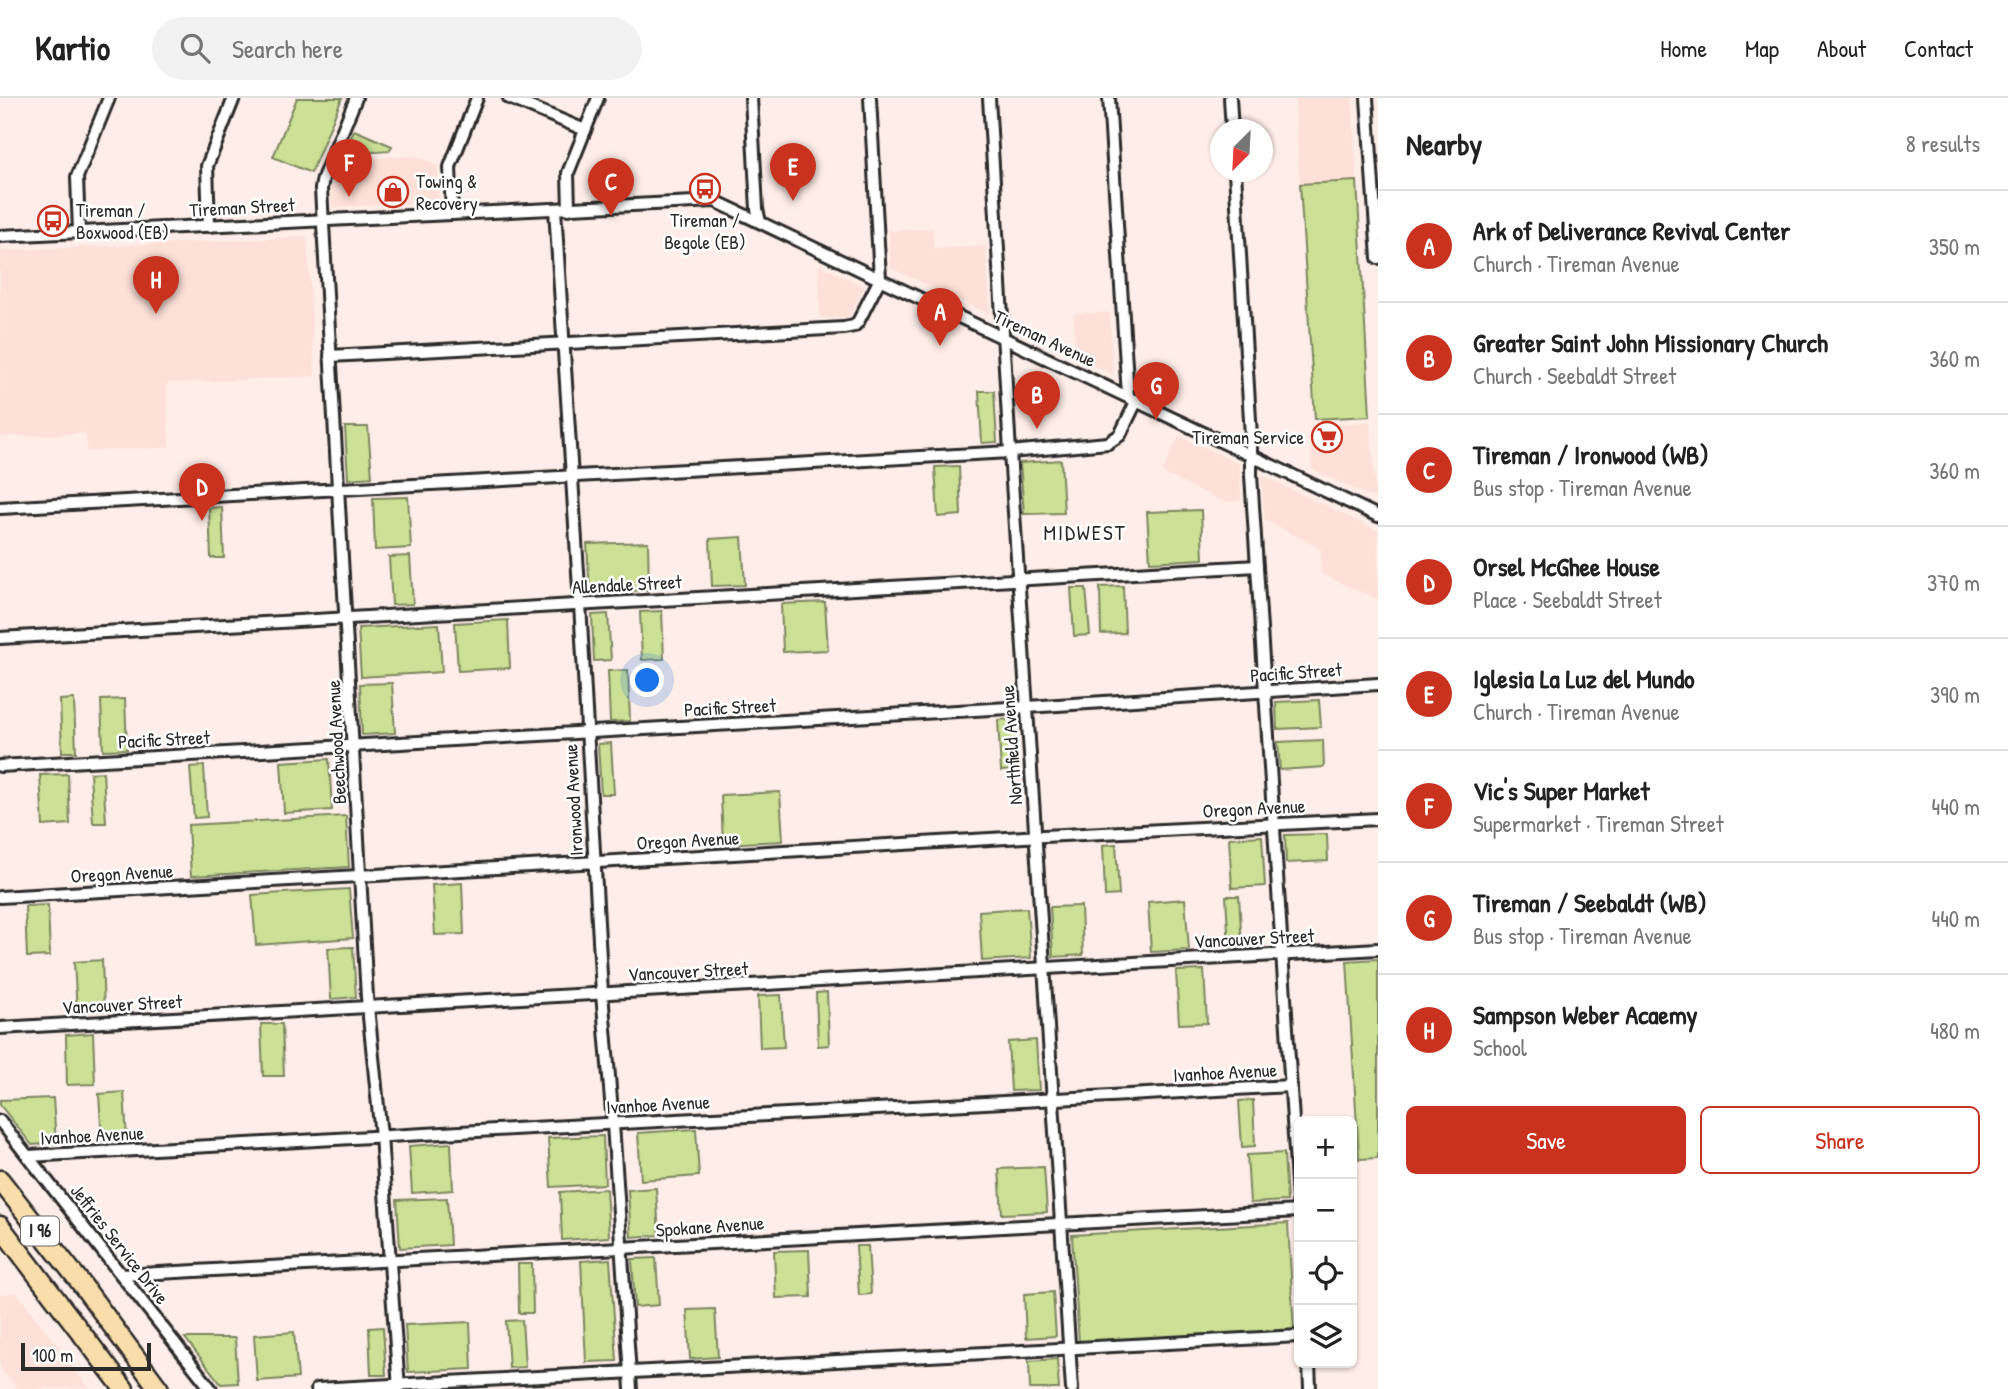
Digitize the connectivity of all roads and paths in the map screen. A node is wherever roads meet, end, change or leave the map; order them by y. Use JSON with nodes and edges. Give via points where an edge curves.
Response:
{"nodes":[{"id":1,"x":109,"y":98,"type":"edge"},
{"id":2,"x":234,"y":98,"type":"edge"},
{"id":3,"x":356,"y":98,"type":"edge"},
{"id":4,"x":477,"y":98,"type":"edge"},
{"id":5,"x":509,"y":98,"type":"edge"},
{"id":6,"x":598,"y":98,"type":"edge"},
{"id":7,"x":751,"y":98,"type":"edge"},
{"id":8,"x":870,"y":98,"type":"edge"},
{"id":9,"x":989,"y":98,"type":"edge"},
{"id":10,"x":1109,"y":98,"type":"edge"},
{"id":11,"x":1230,"y":98,"type":"edge"},
{"id":12,"x":1367,"y":98,"type":"edge"},
{"id":13,"x":1231,"y":119,"type":"edge"},
{"id":14,"x":585,"y":130,"type":"junction"},
{"id":15,"x":1236,"y":182,"type":"edge"},
{"id":16,"x":555,"y":209,"type":"junction"},
{"id":17,"x":569,"y":209,"type":"junction"},
{"id":18,"x":452,"y":214,"type":"junction"},
{"id":19,"x":322,"y":221,"type":"junction"},
{"id":20,"x":760,"y":222,"type":"junction"},
{"id":21,"x":209,"y":226,"type":"junction"},
{"id":22,"x":79,"y":232,"type":"junction"},
{"id":23,"x":0,"y":236,"type":"edge"},
{"id":24,"x":1378,"y":258,"type":"edge"},
{"id":25,"x":880,"y":279,"type":"junction"},
{"id":26,"x":1003,"y":337,"type":"junction"},
{"id":27,"x":564,"y":343,"type":"junction"},
{"id":28,"x":330,"y":356,"type":"junction"},
{"id":29,"x":1132,"y":398,"type":"junction"},
{"id":30,"x":1010,"y":452,"type":"junction"},
{"id":31,"x":1251,"y":455,"type":"junction"},
{"id":32,"x":572,"y":476,"type":"junction"},
{"id":33,"x":339,"y":489,"type":"junction"},
{"id":34,"x":0,"y":508,"type":"edge"},
{"id":35,"x":1378,"y":516,"type":"edge"},
{"id":36,"x":1256,"y":566,"type":"junction"},
{"id":37,"x":1018,"y":579,"type":"junction"},
{"id":38,"x":580,"y":604,"type":"junction"},
{"id":39,"x":347,"y":618,"type":"junction"},
{"id":40,"x":0,"y":638,"type":"edge"},
{"id":41,"x":1378,"y":684,"type":"edge"},
{"id":42,"x":1265,"y":691,"type":"junction"},
{"id":43,"x":1027,"y":708,"type":"junction"},
{"id":44,"x":587,"y":733,"type":"junction"},
{"id":45,"x":353,"y":746,"type":"junction"},
{"id":46,"x":0,"y":765,"type":"edge"},
{"id":47,"x":1378,"y":818,"type":"edge"},
{"id":48,"x":1274,"y":824,"type":"junction"},
{"id":49,"x":1035,"y":837,"type":"junction"},
{"id":50,"x":594,"y":863,"type":"junction"},
{"id":51,"x":361,"y":877,"type":"junction"},
{"id":52,"x":0,"y":897,"type":"edge"},
{"id":53,"x":1378,"y":949,"type":"edge"},
{"id":54,"x":1282,"y":954,"type":"junction"},
{"id":55,"x":1044,"y":968,"type":"junction"},
{"id":56,"x":602,"y":993,"type":"junction"},
{"id":57,"x":368,"y":1008,"type":"junction"},
{"id":58,"x":0,"y":1028,"type":"edge"},
{"id":59,"x":1291,"y":1086,"type":"junction"},
{"id":60,"x":1052,"y":1099,"type":"junction"},
{"id":61,"x":0,"y":1121,"type":"edge"},
{"id":62,"x":613,"y":1124,"type":"junction"},
{"id":63,"x":381,"y":1136,"type":"junction"},
{"id":64,"x":28,"y":1156,"type":"junction"},
{"id":65,"x":1297,"y":1179,"type":"edge"},
{"id":66,"x":0,"y":1180,"type":"edge"},
{"id":67,"x":1294,"y":1212,"type":"edge"},
{"id":68,"x":1061,"y":1224,"type":"junction"},
{"id":69,"x":0,"y":1226,"type":"edge"},
{"id":70,"x":622,"y":1248,"type":"junction"},
{"id":71,"x":390,"y":1261,"type":"junction"},
{"id":72,"x":122,"y":1275,"type":"junction"},
{"id":73,"x":1294,"y":1336,"type":"edge"},
{"id":74,"x":1069,"y":1348,"type":"junction"},
{"id":75,"x":1309,"y":1368,"type":"edge"},
{"id":76,"x":629,"y":1372,"type":"junction"},
{"id":77,"x":399,"y":1387,"type":"edge"},
{"id":78,"x":124,"y":1389,"type":"edge"},
{"id":79,"x":159,"y":1389,"type":"edge"},
{"id":80,"x":211,"y":1389,"type":"edge"},
{"id":81,"x":317,"y":1389,"type":"edge"},
{"id":82,"x":631,"y":1389,"type":"edge"},
{"id":83,"x":1072,"y":1389,"type":"edge"},
{"id":84,"x":1310,"y":1389,"type":"edge"}],
"edges":[{"from":1,"to":22,"type":"street","via":[[77,177]]},
{"from":2,"to":21,"type":"street","via":[[207,166]]},
{"from":3,"to":19,"type":"street","name":"Beechwood Avenue","via":[[321,185]]},
{"from":4,"to":18,"type":"street","via":[[450,167]]},
{"from":5,"to":14,"type":"street"},
{"from":6,"to":14,"type":"street"},
{"from":7,"to":20,"type":"street"},
{"from":8,"to":25,"type":"street"},
{"from":9,"to":26,"type":"street","name":"Northfield Avenue"},
{"from":10,"to":29,"type":"street"},
{"from":11,"to":13,"type":"street"},
{"from":12,"to":24,"type":"street"},
{"from":14,"to":17,"type":"street","via":[[568,173]]},
{"from":15,"to":31,"type":"street"},
{"from":16,"to":17,"type":"street","name":"Tireman Street"},
{"from":16,"to":18,"type":"street","name":"Tireman Street"},
{"from":16,"to":27,"type":"street","name":"Ironwood Avenue"},
{"from":17,"to":20,"type":"street","name":"Tireman Avenue","via":[[715,201]]},
{"from":18,"to":19,"type":"street","name":"Tireman Street"},
{"from":19,"to":21,"type":"street","name":"Tireman Street"},
{"from":19,"to":28,"type":"street","name":"Beechwood Avenue"},
{"from":20,"to":25,"type":"street","name":"Tireman Avenue"},
{"from":21,"to":22,"type":"street","name":"Tireman Street"},
{"from":22,"to":23,"type":"street","name":"Tireman Street"},
{"from":25,"to":26,"type":"street","name":"Tireman Avenue"},
{"from":25,"to":27,"type":"street","via":[[854,326]]},
{"from":26,"to":29,"type":"street","name":"Tireman Avenue"},
{"from":26,"to":30,"type":"street","name":"Northfield Avenue"},
{"from":27,"to":28,"type":"street"},
{"from":27,"to":32,"type":"street","name":"Ironwood Avenue"},
{"from":28,"to":33,"type":"street","name":"Beechwood Avenue"},
{"from":29,"to":30,"type":"street","via":[[1120,435],[1108,443]]},
{"from":29,"to":31,"type":"street","name":"Tireman Avenue"},
{"from":30,"to":32,"type":"street"},
{"from":30,"to":37,"type":"street","name":"Northfield Avenue"},
{"from":31,"to":35,"type":"street","name":"Tireman Avenue"},
{"from":31,"to":36,"type":"street"},
{"from":32,"to":33,"type":"street"},
{"from":32,"to":38,"type":"street","name":"Ironwood Avenue"},
{"from":33,"to":34,"type":"street"},
{"from":33,"to":39,"type":"street","name":"Beechwood Avenue"},
{"from":36,"to":37,"type":"street","name":"Allendale Street"},
{"from":36,"to":42,"type":"street"},
{"from":37,"to":38,"type":"street","name":"Allendale Street"},
{"from":37,"to":43,"type":"street","name":"Northfield Avenue"},
{"from":38,"to":39,"type":"street","name":"Allendale Street"},
{"from":38,"to":44,"type":"street","name":"Ironwood Avenue"},
{"from":39,"to":40,"type":"street","name":"Allendale Street"},
{"from":39,"to":45,"type":"street","name":"Beechwood Avenue"},
{"from":41,"to":42,"type":"street","name":"Pacific Street"},
{"from":42,"to":43,"type":"street","name":"Pacific Street"},
{"from":42,"to":48,"type":"street"},
{"from":43,"to":44,"type":"street","name":"Pacific Street"},
{"from":43,"to":49,"type":"street","name":"Northfield Avenue"},
{"from":44,"to":45,"type":"street","name":"Pacific Street"},
{"from":44,"to":50,"type":"street","name":"Ironwood Avenue"},
{"from":45,"to":46,"type":"street","name":"Pacific Street"},
{"from":45,"to":51,"type":"street","name":"Beechwood Avenue"},
{"from":47,"to":48,"type":"street","name":"Oregon Avenue"},
{"from":48,"to":49,"type":"street","name":"Oregon Avenue"},
{"from":48,"to":54,"type":"street"},
{"from":49,"to":50,"type":"street","name":"Oregon Avenue"},
{"from":49,"to":55,"type":"street","name":"Northfield Avenue"},
{"from":50,"to":51,"type":"street","name":"Oregon Avenue"},
{"from":50,"to":56,"type":"street","name":"Ironwood Avenue"},
{"from":51,"to":52,"type":"street","name":"Oregon Avenue"},
{"from":51,"to":57,"type":"street","name":"Beechwood Avenue"},
{"from":53,"to":54,"type":"street","name":"Vancouver Street"},
{"from":54,"to":55,"type":"street","name":"Vancouver Street"},
{"from":54,"to":59,"type":"street"},
{"from":55,"to":56,"type":"street","name":"Vancouver Street"},
{"from":55,"to":60,"type":"street","name":"Northfield Avenue"},
{"from":56,"to":57,"type":"street","name":"Vancouver Street"},
{"from":56,"to":62,"type":"street","name":"Ironwood Avenue"},
{"from":57,"to":58,"type":"street","name":"Vancouver Street"},
{"from":57,"to":63,"type":"street","name":"Beechwood Avenue"},
{"from":59,"to":60,"type":"street","name":"Ivanhoe Avenue"},
{"from":59,"to":65,"type":"street"},
{"from":60,"to":62,"type":"street","name":"Ivanhoe Avenue"},
{"from":60,"to":68,"type":"street","name":"Northfield Avenue"},
{"from":61,"to":64,"type":"street","name":"Jeffries Service Drive"},
{"from":62,"to":63,"type":"street","name":"Ivanhoe Avenue"},
{"from":62,"to":70,"type":"street","name":"Ironwood Avenue"},
{"from":63,"to":64,"type":"street","name":"Ivanhoe Avenue"},
{"from":63,"to":71,"type":"street","name":"Beechwood Avenue"},
{"from":64,"to":72,"type":"street","name":"Jeffries Service Drive"},
{"from":66,"to":79,"type":"highway","number":"I 96"},
{"from":67,"to":68,"type":"street","name":"Spokane Avenue"},
{"from":68,"to":70,"type":"street","name":"Spokane Avenue"},
{"from":68,"to":74,"type":"street","name":"Northfield Avenue"},
{"from":69,"to":78,"type":"highway","number":"I 96"},
{"from":70,"to":71,"type":"street","name":"Spokane Avenue"},
{"from":70,"to":76,"type":"street","name":"Ironwood Avenue"},
{"from":71,"to":72,"type":"street","name":"Spokane Avenue"},
{"from":71,"to":77,"type":"street","name":"Beechwood Avenue"},
{"from":72,"to":80,"type":"street","name":"Jeffries Service Drive"},
{"from":73,"to":74,"type":"street"},
{"from":74,"to":76,"type":"street"},
{"from":74,"to":83,"type":"street","name":"Northfield Avenue"},
{"from":75,"to":84,"type":"street"},
{"from":76,"to":77,"type":"street"},
{"from":76,"to":82,"type":"street","name":"Ironwood Avenue"},
{"from":77,"to":81,"type":"street"}]}
